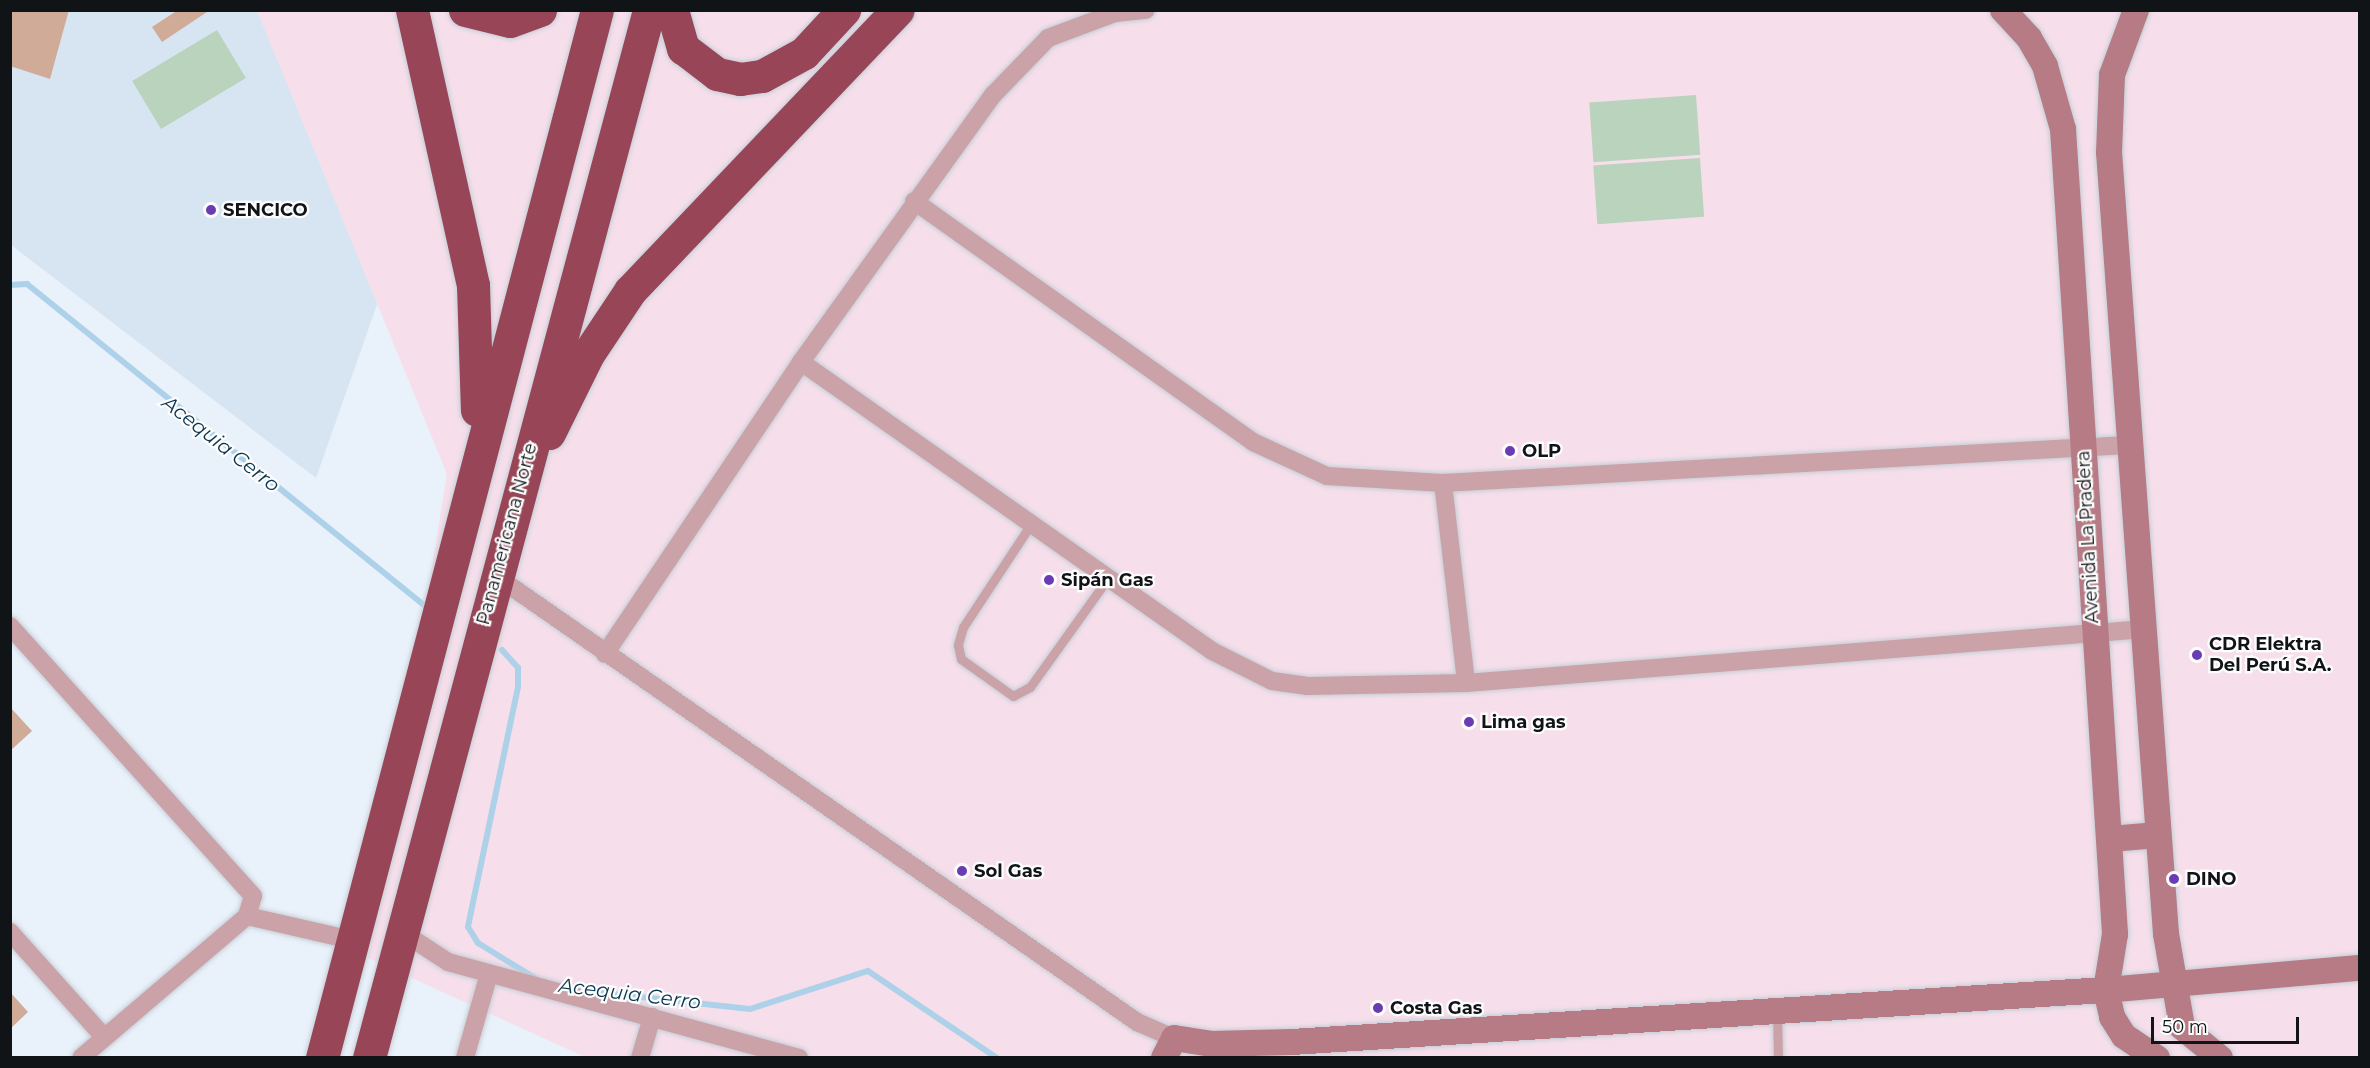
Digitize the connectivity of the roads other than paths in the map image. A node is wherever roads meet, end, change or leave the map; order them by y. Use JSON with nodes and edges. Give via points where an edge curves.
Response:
{"nodes":[{"id":1,"x":412,"y":10,"type":"edge"},
{"id":2,"x":465,"y":10,"type":"edge"},
{"id":3,"x":540,"y":10,"type":"edge"},
{"id":4,"x":597,"y":10,"type":"edge"},
{"id":5,"x":649,"y":10,"type":"edge"},
{"id":6,"x":672,"y":10,"type":"edge"},
{"id":7,"x":844,"y":10,"type":"edge"},
{"id":8,"x":898,"y":10,"type":"edge"},
{"id":9,"x":1146,"y":10,"type":"edge"},
{"id":10,"x":2002,"y":10,"type":"edge"},
{"id":11,"x":2136,"y":10,"type":"edge"},
{"id":12,"x":914,"y":201,"type":"junction"},
{"id":13,"x":801,"y":362,"type":"junction"},
{"id":14,"x":2083,"y":444,"type":"junction"},
{"id":15,"x":2128,"y":445,"type":"junction"},
{"id":16,"x":474,"y":473,"type":"junction"},
{"id":17,"x":1443,"y":483,"type":"junction"},
{"id":18,"x":515,"y":502,"type":"junction"},
{"id":19,"x":1032,"y":524,"type":"junction"},
{"id":20,"x":496,"y":576,"type":"junction"},
{"id":21,"x":1108,"y":578,"type":"junction"},
{"id":22,"x":10,"y":626,"type":"edge"},
{"id":23,"x":2145,"y":629,"type":"junction"},
{"id":24,"x":2094,"y":632,"type":"junction"},
{"id":25,"x":605,"y":654,"type":"junction"},
{"id":26,"x":1466,"y":683,"type":"junction"},
{"id":27,"x":2158,"y":835,"type":"junction"},
{"id":28,"x":2110,"y":839,"type":"junction"},
{"id":29,"x":247,"y":916,"type":"junction"},
{"id":30,"x":10,"y":932,"type":"edge"},
{"id":31,"x":402,"y":932,"type":"junction"},
{"id":32,"x":352,"y":940,"type":"junction"},
{"id":33,"x":2360,"y":968,"type":"edge"},
{"id":34,"x":489,"y":974,"type":"junction"},
{"id":35,"x":2170,"y":981,"type":"junction"},
{"id":36,"x":2106,"y":990,"type":"junction"},
{"id":37,"x":1777,"y":1011,"type":"junction"},
{"id":38,"x":652,"y":1017,"type":"junction"},
{"id":39,"x":2182,"y":1027,"type":"junction"},
{"id":40,"x":104,"y":1037,"type":"junction"},
{"id":41,"x":1169,"y":1048,"type":"edge"},
{"id":42,"x":789,"y":1056,"type":"edge"},
{"id":43,"x":2156,"y":1057,"type":"edge"},
{"id":44,"x":81,"y":1058,"type":"edge"},
{"id":45,"x":322,"y":1058,"type":"edge"},
{"id":46,"x":369,"y":1058,"type":"edge"},
{"id":47,"x":465,"y":1058,"type":"edge"},
{"id":48,"x":640,"y":1058,"type":"edge"},
{"id":49,"x":1778,"y":1058,"type":"edge"},
{"id":50,"x":2220,"y":1058,"type":"edge"}],
"edges":[{"from":1,"to":16,"type":"highway","via":[[473,285],[478,344]]},
{"from":2,"to":3,"type":"highway","via":[[510,21]]},
{"from":4,"to":16,"type":"highway"},
{"from":5,"to":18,"type":"highway","name":"Panamericana Norte"},
{"from":6,"to":7,"type":"highway","via":[[682,48],[717,74],[740,79],[762,76],[804,53]]},
{"from":8,"to":18,"type":"highway","via":[[630,291],[588,354]]},
{"from":9,"to":12,"type":"street","via":[[1115,13],[1048,38],[993,95]]},
{"from":10,"to":14,"type":"street","name":"Avenida La Pradera","via":[[2029,38],[2045,66],[2063,129]]},
{"from":11,"to":15,"type":"street","via":[[2122,40],[2109,109]]},
{"from":12,"to":13,"type":"street"},
{"from":12,"to":17,"type":"street","via":[[1252,442],[1327,476]]},
{"from":13,"to":19,"type":"street"},
{"from":13,"to":25,"type":"street"},
{"from":14,"to":15,"type":"street"},
{"from":14,"to":17,"type":"street"},
{"from":14,"to":24,"type":"street","name":"Avenida La Pradera"},
{"from":15,"to":23,"type":"street"},
{"from":16,"to":32,"type":"highway"},
{"from":17,"to":26,"type":"street"},
{"from":18,"to":20,"type":"highway","name":"Panamericana Norte"},
{"from":19,"to":21,"type":"street"},
{"from":19,"to":21,"type":"lane","via":[[963,627],[958,645],[961,658],[1013,696],[1030,687]]},
{"from":20,"to":25,"type":"street"},
{"from":20,"to":31,"type":"highway","name":"Panamericana Norte"},
{"from":21,"to":26,"type":"street","via":[[1212,651],[1272,681],[1308,686]]},
{"from":22,"to":29,"type":"street","via":[[253,896]]},
{"from":23,"to":24,"type":"street"},
{"from":23,"to":27,"type":"street"},
{"from":24,"to":26,"type":"street"},
{"from":24,"to":28,"type":"street","name":"Avenida La Pradera"},
{"from":25,"to":41,"type":"street"},
{"from":27,"to":28,"type":"street"},
{"from":27,"to":35,"type":"street"},
{"from":28,"to":36,"type":"street","name":"Avenida La Pradera","via":[[2115,934]]},
{"from":29,"to":32,"type":"street"},
{"from":29,"to":40,"type":"street"},
{"from":30,"to":40,"type":"street"},
{"from":31,"to":34,"type":"street","via":[[448,962]]},
{"from":31,"to":46,"type":"highway","name":"Panamericana Norte"},
{"from":32,"to":45,"type":"highway"},
{"from":33,"to":35,"type":"street"},
{"from":34,"to":38,"type":"street"},
{"from":34,"to":47,"type":"street"},
{"from":35,"to":36,"type":"street"},
{"from":35,"to":39,"type":"street"},
{"from":36,"to":37,"type":"street"},
{"from":36,"to":43,"type":"street","name":"Avenida La Pradera","via":[[2112,1017],[2124,1036]]},
{"from":37,"to":41,"type":"street"},
{"from":37,"to":49,"type":"lane"},
{"from":38,"to":42,"type":"street"},
{"from":38,"to":48,"type":"street"},
{"from":39,"to":43,"type":"street"},
{"from":39,"to":50,"type":"street"},
{"from":40,"to":44,"type":"street"}]}
